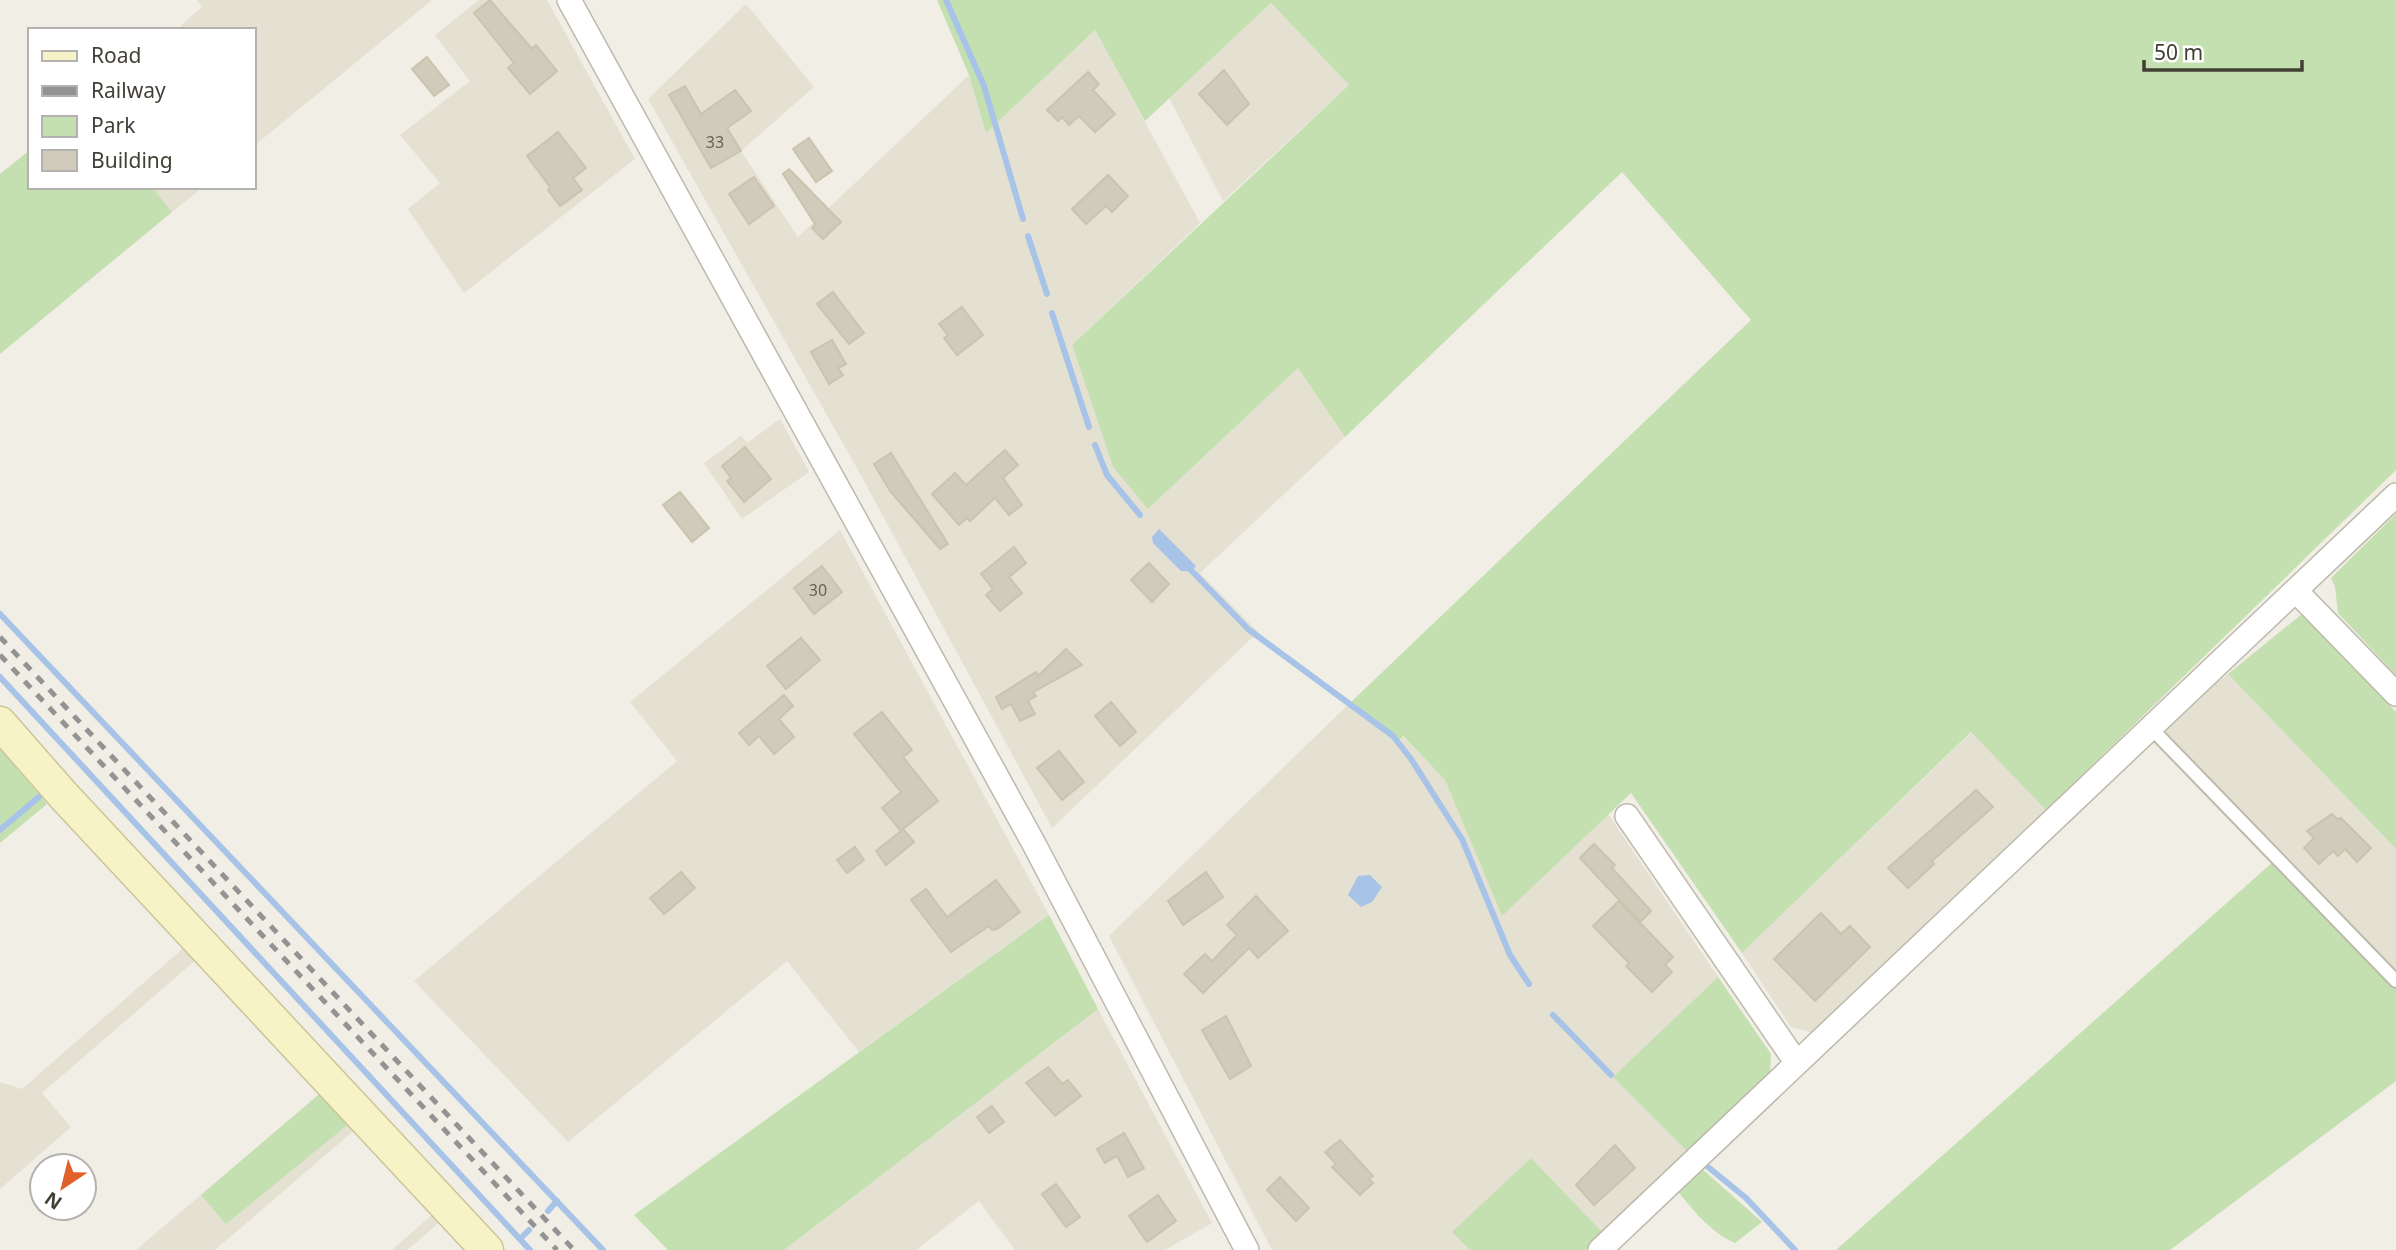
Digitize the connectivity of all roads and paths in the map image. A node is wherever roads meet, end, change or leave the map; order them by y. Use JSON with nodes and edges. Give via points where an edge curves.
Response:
{"nodes":[{"id":1,"x":569,"y":0,"type":"edge"},
{"id":2,"x":2396,"y":495,"type":"edge"},
{"id":3,"x":2297,"y":591,"type":"junction"},
{"id":4,"x":2396,"y":694,"type":"edge"},
{"id":5,"x":0,"y":723,"type":"edge"},
{"id":6,"x":2150,"y":727,"type":"junction"},
{"id":7,"x":1627,"y":816,"type":"dead end"},
{"id":8,"x":2396,"y":981,"type":"edge"},
{"id":9,"x":1796,"y":1062,"type":"junction"},
{"id":10,"x":487,"y":1250,"type":"edge"},
{"id":11,"x":1247,"y":1250,"type":"edge"},
{"id":12,"x":1600,"y":1250,"type":"edge"}],
"edges":[{"from":1,"to":11,"type":"street","via":[[1034,844]]},
{"from":2,"to":3,"type":"street"},
{"from":3,"to":4,"type":"street"},
{"from":3,"to":6,"type":"street"},
{"from":5,"to":10,"type":"street"},
{"from":6,"to":8,"type":"lane"},
{"from":6,"to":9,"type":"street"},
{"from":7,"to":9,"type":"street"},
{"from":9,"to":12,"type":"street"}]}
